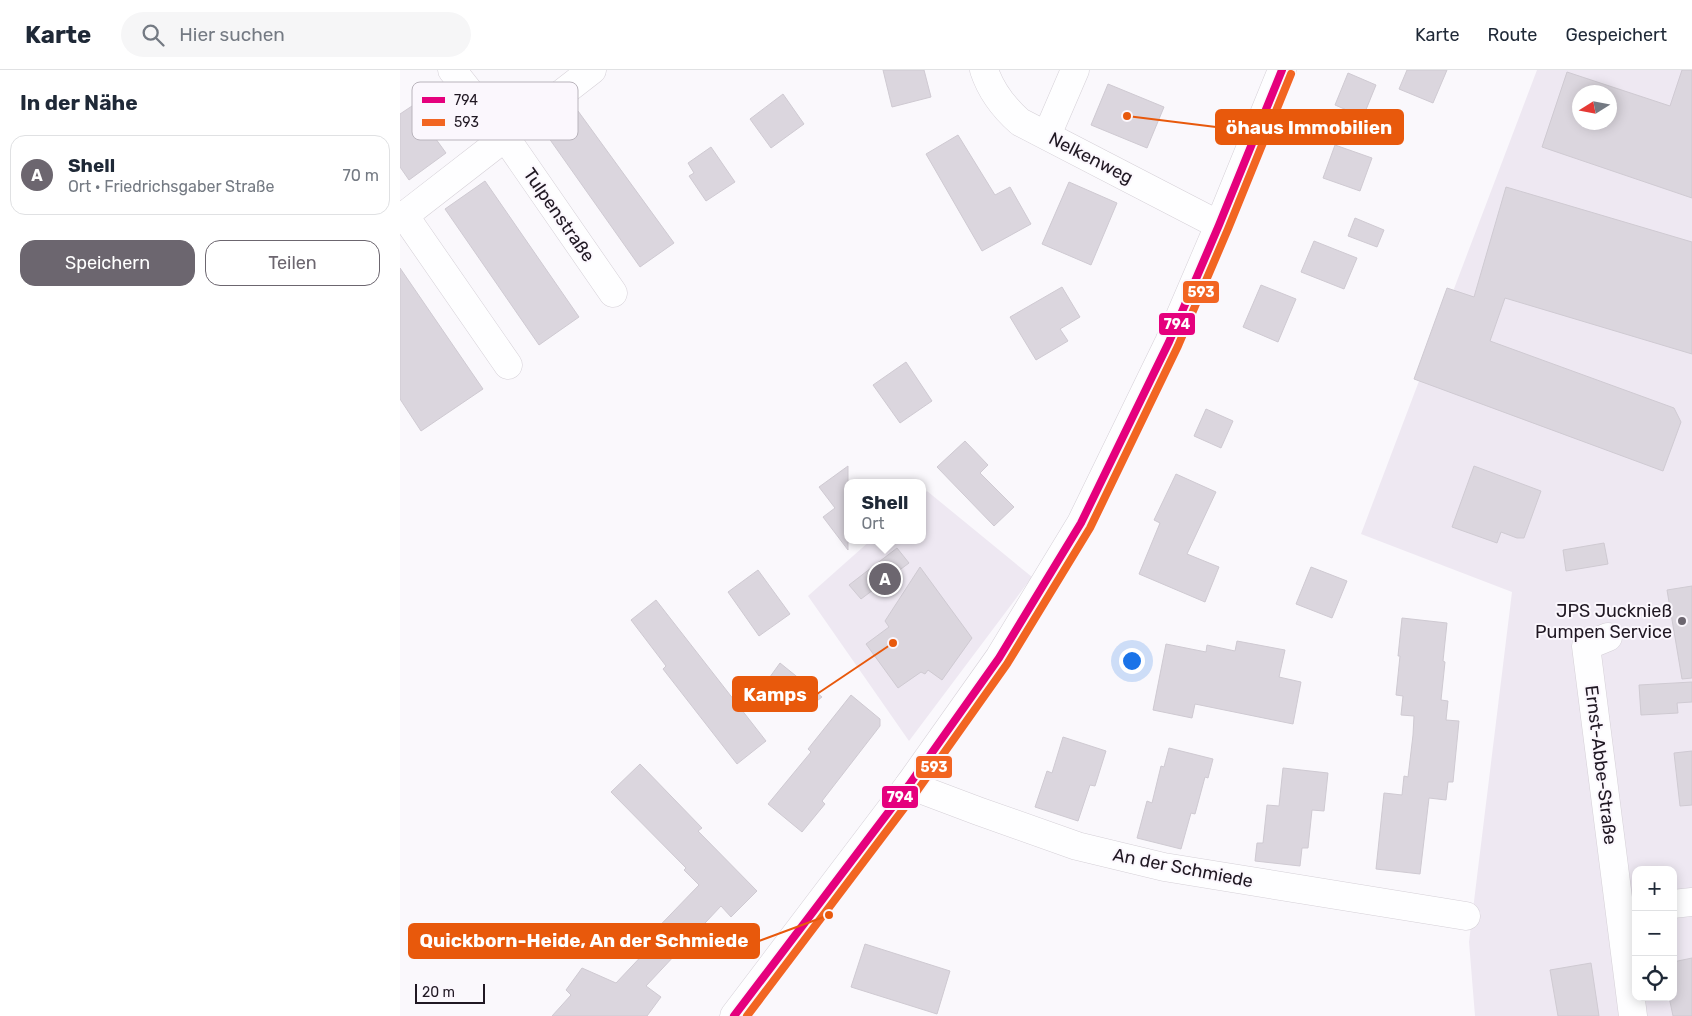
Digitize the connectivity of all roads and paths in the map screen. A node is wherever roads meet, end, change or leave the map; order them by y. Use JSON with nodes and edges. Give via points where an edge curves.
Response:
{"nodes":[{"id":1,"x":452,"y":70,"type":"edge"},
{"id":2,"x":592,"y":70,"type":"edge"},
{"id":3,"x":984,"y":70,"type":"edge"},
{"id":4,"x":1075,"y":70,"type":"edge"},
{"id":5,"x":1282,"y":70,"type":"edge"},
{"id":6,"x":461,"y":82,"type":"edge"},
{"id":7,"x":576,"y":82,"type":"edge"},
{"id":8,"x":1047,"y":135,"type":"junction"},
{"id":9,"x":501,"y":140,"type":"edge"},
{"id":10,"x":507,"y":140,"type":"edge"},
{"id":11,"x":402,"y":217,"type":"edge"},
{"id":12,"x":1219,"y":225,"type":"junction"},
{"id":13,"x":613,"y":293,"type":"dead end"},
{"id":14,"x":508,"y":366,"type":"dead end"},
{"id":15,"x":1608,"y":637,"type":"dead end"},
{"id":16,"x":909,"y":785,"type":"junction"},
{"id":17,"x":1692,"y":902,"type":"edge"},
{"id":18,"x":1677,"y":904,"type":"edge"},
{"id":19,"x":1627,"y":908,"type":"edge"},
{"id":20,"x":1466,"y":916,"type":"dead end"},
{"id":21,"x":734,"y":1016,"type":"edge"},
{"id":22,"x":1633,"y":1016,"type":"edge"}],
"edges":[{"from":1,"to":6,"type":"street","name":"Tulpenstraße"},
{"from":2,"to":7,"type":"street"},
{"from":3,"to":8,"type":"street","name":"Nelkenweg","via":[[990,87],[1007,111],[1020,122]]},
{"from":4,"to":8,"type":"street"},
{"from":5,"to":12,"type":"street"},
{"from":8,"to":12,"type":"street","name":"Nelkenweg"},
{"from":9,"to":11,"type":"street"},
{"from":10,"to":13,"type":"street","name":"Tulpenstraße"},
{"from":11,"to":14,"type":"street"},
{"from":12,"to":16,"type":"street","via":[[1169,342],[1081,523],[999,658]]},
{"from":15,"to":19,"type":"street","name":"Ernst-Abbe-Straße","via":[[1586,646]]},
{"from":16,"to":20,"type":"street","name":"An der Schmiede","via":[[1077,846],[1164,867]]},
{"from":16,"to":21,"type":"street"},
{"from":17,"to":18,"type":"street"},
{"from":19,"to":22,"type":"street","name":"Ernst-Abbe-Straße"}]}
